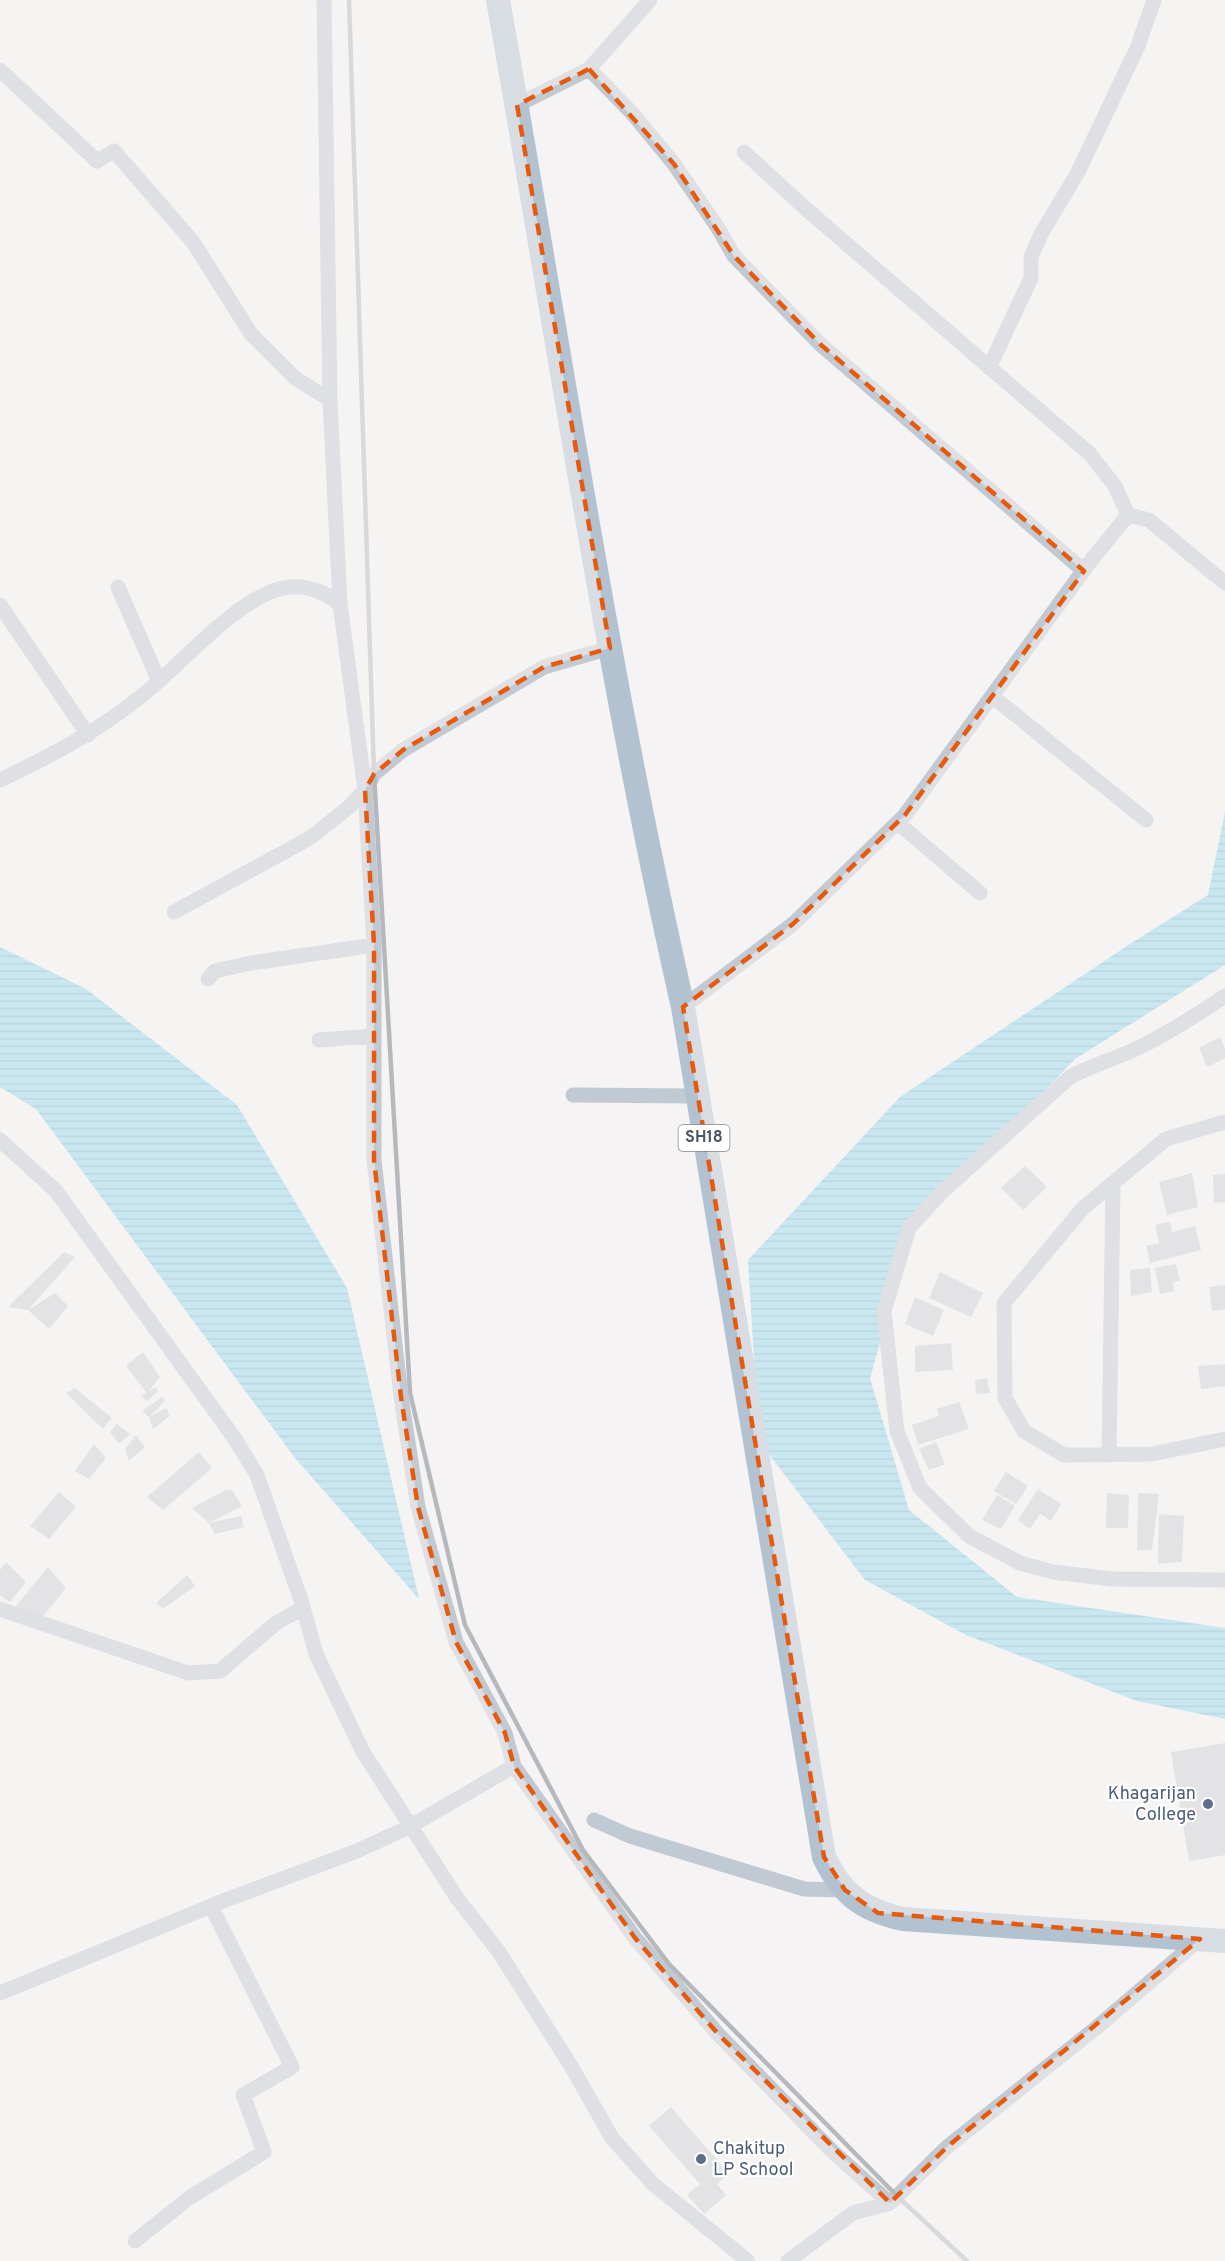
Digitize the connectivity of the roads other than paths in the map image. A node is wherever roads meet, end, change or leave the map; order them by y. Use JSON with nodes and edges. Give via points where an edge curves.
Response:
{"nodes":[{"id":1,"x":324,"y":0,"type":"edge"},
{"id":2,"x":498,"y":0,"type":"edge"},
{"id":3,"x":650,"y":0,"type":"edge"},
{"id":4,"x":1154,"y":0,"type":"edge"},
{"id":5,"x":589,"y":69,"type":"junction"},
{"id":6,"x":0,"y":70,"type":"edge"},
{"id":7,"x":516,"y":105,"type":"junction"},
{"id":8,"x":744,"y":152,"type":"dead end"},
{"id":9,"x":989,"y":368,"type":"junction"},
{"id":10,"x":330,"y":400,"type":"junction"},
{"id":11,"x":1128,"y":515,"type":"junction"},
{"id":12,"x":1084,"y":571,"type":"junction"},
{"id":13,"x":1225,"y":582,"type":"edge"},
{"id":14,"x":118,"y":587,"type":"dead end"},
{"id":15,"x":340,"y":604,"type":"junction"},
{"id":16,"x":0,"y":605,"type":"edge"},
{"id":17,"x":610,"y":648,"type":"junction"},
{"id":18,"x":159,"y":681,"type":"junction"},
{"id":19,"x":992,"y":696,"type":"junction"},
{"id":20,"x":88,"y":735,"type":"junction"},
{"id":21,"x":0,"y":780,"type":"edge"},
{"id":22,"x":365,"y":790,"type":"junction"},
{"id":23,"x":1146,"y":820,"type":"dead end"},
{"id":24,"x":898,"y":823,"type":"junction"},
{"id":25,"x":980,"y":893,"type":"dead end"},
{"id":26,"x":174,"y":912,"type":"dead end"},
{"id":27,"x":374,"y":945,"type":"junction"},
{"id":28,"x":208,"y":979,"type":"dead end"},
{"id":29,"x":1225,"y":996,"type":"edge"},
{"id":30,"x":683,"y":1007,"type":"junction"},
{"id":31,"x":373,"y":1036,"type":"junction"},
{"id":32,"x":319,"y":1040,"type":"dead end"},
{"id":33,"x":573,"y":1095,"type":"dead end"},
{"id":34,"x":697,"y":1096,"type":"junction"},
{"id":35,"x":1225,"y":1122,"type":"edge"},
{"id":36,"x":0,"y":1140,"type":"edge"},
{"id":37,"x":1113,"y":1183,"type":"junction"},
{"id":38,"x":1225,"y":1439,"type":"edge"},
{"id":39,"x":1109,"y":1455,"type":"junction"},
{"id":40,"x":1225,"y":1580,"type":"edge"},
{"id":41,"x":303,"y":1608,"type":"junction"},
{"id":42,"x":0,"y":1610,"type":"edge"},
{"id":43,"x":514,"y":1766,"type":"junction"},
{"id":44,"x":594,"y":1820,"type":"dead end"},
{"id":45,"x":409,"y":1827,"type":"junction"},
{"id":46,"x":845,"y":1890,"type":"junction"},
{"id":47,"x":211,"y":1906,"type":"junction"},
{"id":48,"x":1200,"y":1939,"type":"junction"},
{"id":49,"x":1225,"y":1941,"type":"edge"},
{"id":50,"x":0,"y":1993,"type":"edge"},
{"id":51,"x":890,"y":2203,"type":"junction"},
{"id":52,"x":135,"y":2241,"type":"dead end"},
{"id":53,"x":748,"y":2261,"type":"edge"},
{"id":54,"x":788,"y":2261,"type":"edge"}],
"edges":[{"from":1,"to":10,"type":"street"},
{"from":2,"to":7,"type":"main road","number":"SH18"},
{"from":3,"to":5,"type":"street"},
{"from":4,"to":9,"type":"street","via":[[1138,46],[1087,153],[1031,256],[1031,278]]},
{"from":5,"to":7,"type":"street"},
{"from":5,"to":12,"type":"street","via":[[674,164],[742,264],[820,344]]},
{"from":6,"to":10,"type":"street","via":[[97,161],[114,151],[193,242],[251,334],[295,378]]},
{"from":7,"to":17,"type":"main road","number":"SH18"},
{"from":8,"to":9,"type":"street"},
{"from":9,"to":11,"type":"street","via":[[1090,454],[1115,486]]},
{"from":10,"to":15,"type":"street"},
{"from":11,"to":12,"type":"street"},
{"from":11,"to":13,"type":"street","via":[[1149,520]]},
{"from":12,"to":19,"type":"street"},
{"from":14,"to":18,"type":"street"},
{"from":15,"to":18,"type":"street","via":[[324,592],[299,585],[268,593],[233,617]]},
{"from":15,"to":22,"type":"street"},
{"from":16,"to":20,"type":"street"},
{"from":17,"to":22,"type":"street","via":[[544,667],[403,750],[374,774]]},
{"from":17,"to":30,"type":"main road","number":"SH18","via":[[658,900]]},
{"from":18,"to":20,"type":"street"},
{"from":19,"to":23,"type":"street"},
{"from":19,"to":24,"type":"street"},
{"from":20,"to":21,"type":"street"},
{"from":22,"to":26,"type":"street","via":[[310,838]]},
{"from":22,"to":27,"type":"street"},
{"from":24,"to":25,"type":"street"},
{"from":24,"to":30,"type":"street","via":[[793,924]]},
{"from":27,"to":28,"type":"street","via":[[251,963],[214,971]]},
{"from":27,"to":31,"type":"street"},
{"from":29,"to":40,"type":"street","via":[[1127,1053],[1070,1077],[942,1192],[909,1228],[884,1311],[897,1431],[920,1488],[969,1536],[1020,1563],[1053,1572],[1112,1579]]},
{"from":30,"to":34,"type":"main road","number":"SH18"},
{"from":31,"to":32,"type":"street"},
{"from":31,"to":43,"type":"street","via":[[374,1160],[401,1397],[418,1507],[456,1642],[505,1733]]},
{"from":33,"to":34,"type":"street"},
{"from":34,"to":46,"type":"main road","number":"SH18","via":[[824,1857]]},
{"from":35,"to":37,"type":"street","via":[[1167,1139]]},
{"from":36,"to":41,"type":"street","via":[[56,1191],[235,1439],[257,1475]]},
{"from":37,"to":39,"type":"street"},
{"from":37,"to":39,"type":"street","via":[[1083,1208],[1004,1303],[1005,1398],[1024,1431],[1064,1455]]},
{"from":38,"to":39,"type":"street","via":[[1152,1454]]},
{"from":41,"to":42,"type":"street","via":[[276,1623],[220,1671],[188,1673]]},
{"from":41,"to":45,"type":"street","via":[[316,1654],[358,1742]]},
{"from":43,"to":45,"type":"street"},
{"from":43,"to":51,"type":"street","via":[[650,1956],[718,2034],[832,2151]]},
{"from":44,"to":46,"type":"street","via":[[630,1836],[804,1889]]},
{"from":45,"to":47,"type":"street","via":[[357,1851]]},
{"from":45,"to":53,"type":"street","via":[[498,1952],[612,2138],[653,2184]]},
{"from":46,"to":48,"type":"main road","number":"SH18","via":[[878,1913],[903,1919]]},
{"from":47,"to":50,"type":"street"},
{"from":47,"to":52,"type":"street","via":[[292,2067],[243,2095],[264,2152],[189,2198]]},
{"from":48,"to":49,"type":"main road","number":"SH18"},
{"from":48,"to":51,"type":"street","via":[[1096,2028],[947,2146]]},
{"from":51,"to":54,"type":"street","via":[[853,2213]]}]}
